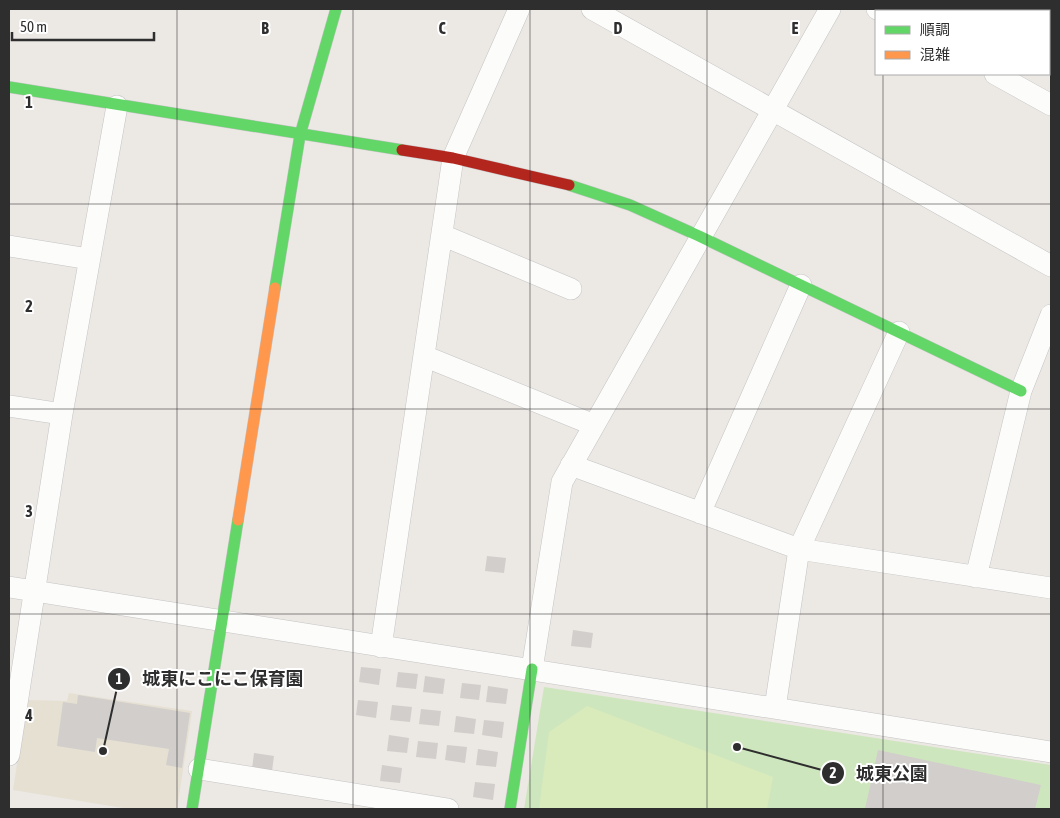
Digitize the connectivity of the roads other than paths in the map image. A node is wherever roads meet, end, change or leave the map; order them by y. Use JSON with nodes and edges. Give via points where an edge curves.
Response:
{"nodes":[{"id":1,"x":336,"y":9,"type":"edge"},
{"id":2,"x":519,"y":9,"type":"edge"},
{"id":3,"x":592,"y":9,"type":"edge"},
{"id":4,"x":830,"y":9,"type":"edge"},
{"id":5,"x":997,"y":75,"type":"edge"},
{"id":6,"x":9,"y":87,"type":"edge"},
{"id":7,"x":1051,"y":105,"type":"edge"},
{"id":8,"x":117,"y":106,"type":"junction"},
{"id":9,"x":772,"y":111,"type":"junction"},
{"id":10,"x":300,"y":135,"type":"junction"},
{"id":11,"x":453,"y":158,"type":"junction"},
{"id":12,"x":442,"y":235,"type":"junction"},
{"id":13,"x":699,"y":236,"type":"junction"},
{"id":14,"x":9,"y":246,"type":"edge"},
{"id":15,"x":90,"y":259,"type":"junction"},
{"id":16,"x":1051,"y":266,"type":"edge"},
{"id":17,"x":802,"y":285,"type":"junction"},
{"id":18,"x":571,"y":289,"type":"dead end"},
{"id":19,"x":1051,"y":315,"type":"edge"},
{"id":20,"x":898,"y":332,"type":"junction"},
{"id":21,"x":424,"y":356,"type":"junction"},
{"id":22,"x":1021,"y":390,"type":"junction"},
{"id":23,"x":9,"y":406,"type":"edge"},
{"id":24,"x":62,"y":414,"type":"junction"},
{"id":25,"x":594,"y":425,"type":"junction"},
{"id":26,"x":571,"y":465,"type":"junction"},
{"id":27,"x":700,"y":513,"type":"junction"},
{"id":28,"x":799,"y":549,"type":"junction"},
{"id":29,"x":976,"y":577,"type":"junction"},
{"id":30,"x":9,"y":587,"type":"edge"},
{"id":31,"x":1051,"y":588,"type":"edge"},
{"id":32,"x":34,"y":591,"type":"junction"},
{"id":33,"x":222,"y":621,"type":"junction"},
{"id":34,"x":381,"y":647,"type":"junction"},
{"id":35,"x":532,"y":669,"type":"junction"},
{"id":36,"x":775,"y":708,"type":"junction"},
{"id":37,"x":1051,"y":752,"type":"edge"},
{"id":38,"x":9,"y":756,"type":"edge"},
{"id":39,"x":198,"y":769,"type":"junction"},
{"id":40,"x":192,"y":809,"type":"edge"},
{"id":41,"x":448,"y":809,"type":"edge"},
{"id":42,"x":510,"y":809,"type":"edge"}],
"edges":[{"from":1,"to":10,"type":"street"},
{"from":2,"to":11,"type":"street"},
{"from":3,"to":9,"type":"street"},
{"from":4,"to":9,"type":"street"},
{"from":5,"to":7,"type":"street"},
{"from":6,"to":8,"type":"street"},
{"from":8,"to":10,"type":"street"},
{"from":8,"to":15,"type":"street"},
{"from":9,"to":13,"type":"street"},
{"from":9,"to":16,"type":"street"},
{"from":10,"to":11,"type":"street"},
{"from":10,"to":33,"type":"street"},
{"from":11,"to":12,"type":"street"},
{"from":11,"to":13,"type":"street","via":[[580,189],[630,205]]},
{"from":12,"to":18,"type":"street"},
{"from":12,"to":21,"type":"street"},
{"from":13,"to":17,"type":"street"},
{"from":13,"to":25,"type":"street"},
{"from":14,"to":15,"type":"street"},
{"from":15,"to":24,"type":"street"},
{"from":17,"to":20,"type":"street"},
{"from":17,"to":27,"type":"street"},
{"from":19,"to":22,"type":"street"},
{"from":20,"to":22,"type":"street"},
{"from":20,"to":28,"type":"street"},
{"from":21,"to":25,"type":"street"},
{"from":21,"to":34,"type":"street"},
{"from":22,"to":29,"type":"street"},
{"from":23,"to":24,"type":"street"},
{"from":24,"to":32,"type":"street"},
{"from":25,"to":26,"type":"street"},
{"from":26,"to":27,"type":"street"},
{"from":26,"to":35,"type":"street","via":[[562,482]]},
{"from":27,"to":28,"type":"street"},
{"from":28,"to":29,"type":"street"},
{"from":28,"to":36,"type":"street"},
{"from":29,"to":31,"type":"street"},
{"from":30,"to":32,"type":"street"},
{"from":32,"to":33,"type":"street"},
{"from":32,"to":38,"type":"street"},
{"from":33,"to":34,"type":"street"},
{"from":33,"to":39,"type":"street"},
{"from":34,"to":35,"type":"street"},
{"from":35,"to":36,"type":"street"},
{"from":35,"to":42,"type":"street"},
{"from":36,"to":37,"type":"street"},
{"from":39,"to":40,"type":"street"},
{"from":39,"to":41,"type":"street"}]}
